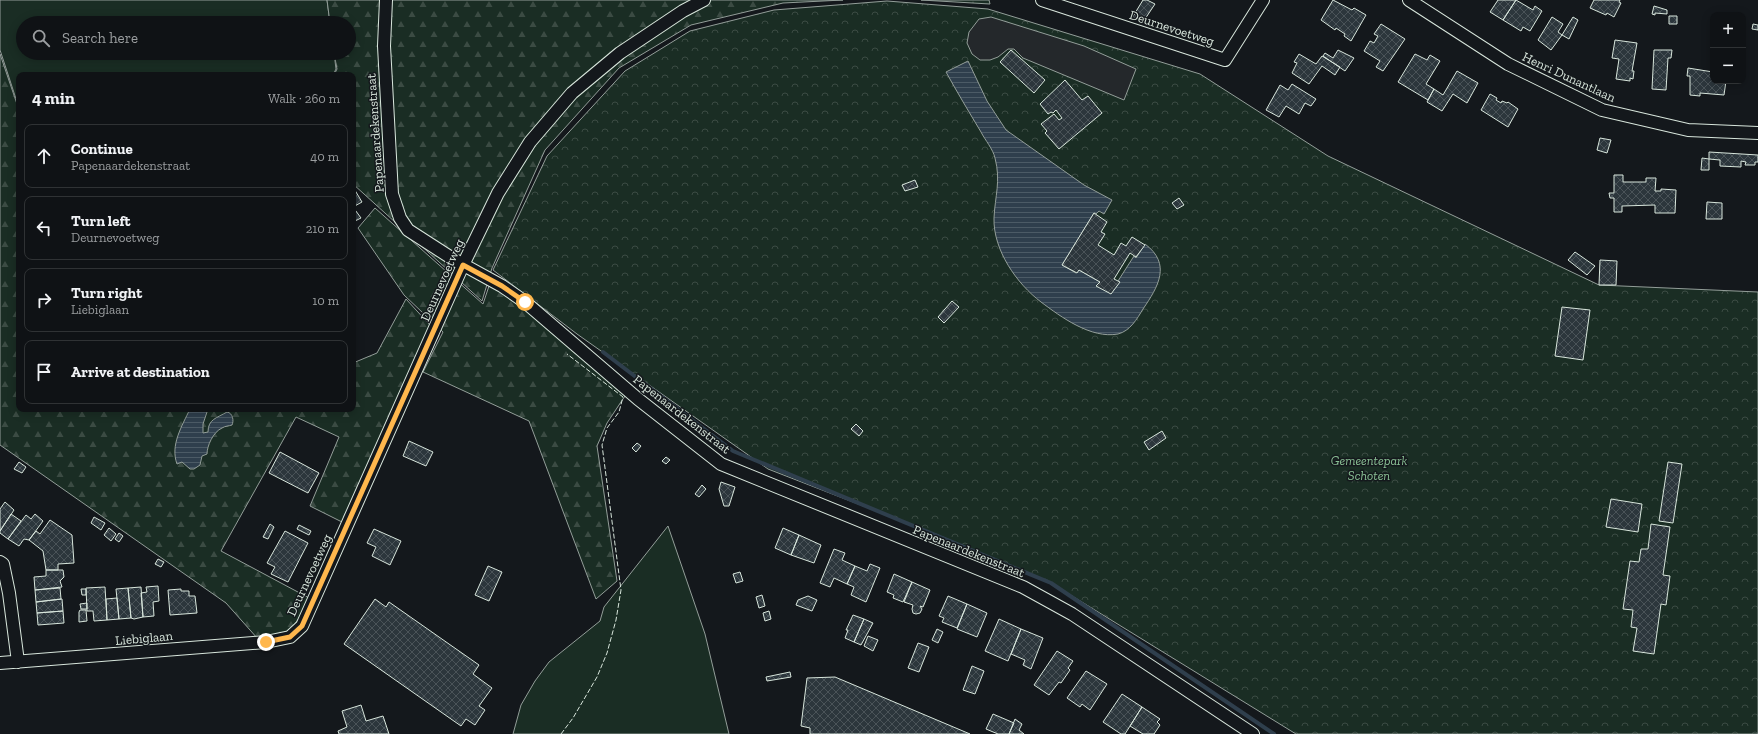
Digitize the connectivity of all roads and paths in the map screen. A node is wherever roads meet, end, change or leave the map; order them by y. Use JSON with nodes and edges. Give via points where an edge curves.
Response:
{"nodes":[{"id":1,"x":386,"y":0,"type":"edge"},
{"id":2,"x":704,"y":0,"type":"edge"},
{"id":3,"x":1042,"y":0,"type":"edge"},
{"id":4,"x":1262,"y":0,"type":"edge"},
{"id":5,"x":1408,"y":0,"type":"edge"},
{"id":6,"x":1758,"y":133,"type":"edge"},
{"id":7,"x":463,"y":265,"type":"junction"},
{"id":8,"x":0,"y":562,"type":"edge"},
{"id":9,"x":290,"y":637,"type":"joint"},
{"id":10,"x":18,"y":662,"type":"junction"},
{"id":11,"x":0,"y":663,"type":"edge"},
{"id":12,"x":1253,"y":734,"type":"edge"}],
"edges":[{"from":1,"to":7,"type":"street","name":"Papenaardekenstraat","via":[[384,46],[387,116],[392,194],[396,208],[408,230]]},
{"from":2,"to":7,"type":"street","name":"Deurnevoetweg","via":[[676,15],[620,53],[572,92],[530,142],[498,193]]},
{"from":3,"to":4,"type":"street","name":"Deurnevoetweg","via":[[1225,60]]},
{"from":5,"to":6,"type":"street","name":"Henri Dunantlaan","via":[[1508,64],[1602,110],[1688,130]]},
{"from":7,"to":9,"type":"street","name":"Deurnevoetweg","via":[[302,626]]},
{"from":7,"to":12,"type":"street","name":"Papenaardekenstraat","via":[[525,302],[638,399],[720,464],[1023,588],[1072,614]]},
{"from":8,"to":10,"type":"street","via":[[9,593]]},
{"from":9,"to":10,"type":"street","name":"Liebiglaan","via":[[266,642]]},
{"from":10,"to":11,"type":"street","name":"Liebiglaan"}]}
